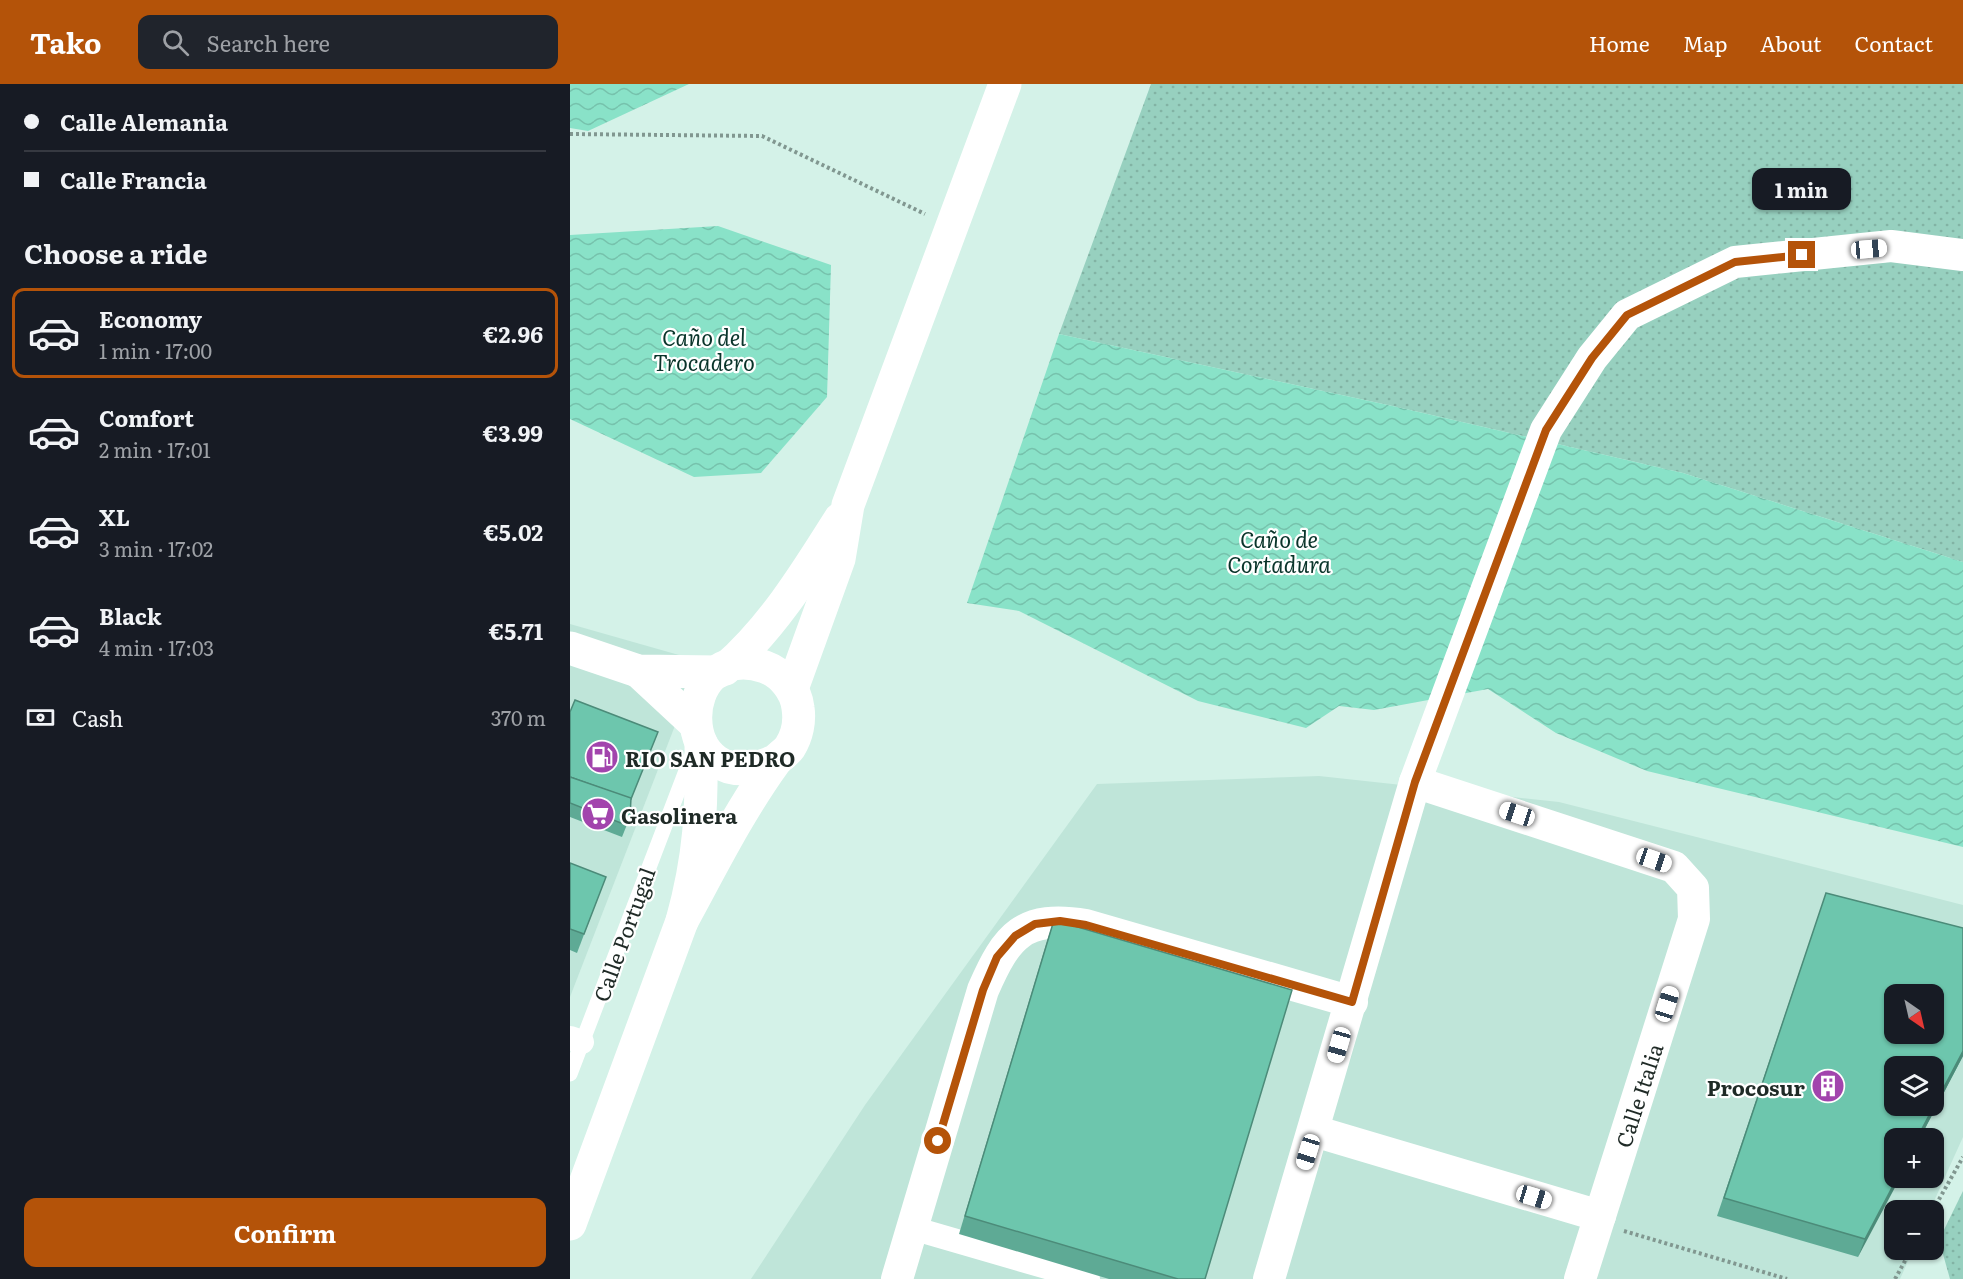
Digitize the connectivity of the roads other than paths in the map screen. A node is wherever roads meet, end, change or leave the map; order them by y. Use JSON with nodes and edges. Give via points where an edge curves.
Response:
{"nodes":[{"id":1,"x":1005,"y":84,"type":"edge"},
{"id":2,"x":1963,"y":255,"type":"edge"},
{"id":3,"x":848,"y":505,"type":"junction"},
{"id":4,"x":570,"y":648,"type":"edge"},
{"id":5,"x":721,"y":670,"type":"junction"},
{"id":6,"x":638,"y":671,"type":"junction"},
{"id":7,"x":792,"y":689,"type":"junction"},
{"id":8,"x":698,"y":735,"type":"junction"},
{"id":9,"x":775,"y":761,"type":"junction"},
{"id":10,"x":1415,"y":782,"type":"junction"},
{"id":11,"x":682,"y":921,"type":"junction"},
{"id":12,"x":1352,"y":1002,"type":"junction"},
{"id":13,"x":576,"y":1040,"type":"edge"},
{"id":14,"x":570,"y":1074,"type":"edge"},
{"id":15,"x":1314,"y":1131,"type":"junction"},
{"id":16,"x":1599,"y":1220,"type":"junction"},
{"id":17,"x":570,"y":1224,"type":"edge"},
{"id":18,"x":912,"y":1228,"type":"junction"},
{"id":19,"x":897,"y":1279,"type":"edge"},
{"id":20,"x":1088,"y":1279,"type":"edge"},
{"id":21,"x":1269,"y":1279,"type":"edge"},
{"id":22,"x":1580,"y":1279,"type":"edge"}],
"edges":[{"from":1,"to":3,"type":"main road"},
{"from":2,"to":10,"type":"street","via":[[1891,246],[1735,262],[1627,315],[1592,358],[1546,430]]},
{"from":3,"to":5,"type":"main road","via":[[783,605],[747,650]]},
{"from":3,"to":7,"type":"main road","via":[[839,559]]},
{"from":4,"to":6,"type":"main road"},
{"from":5,"to":6,"type":"main road"},
{"from":5,"to":7,"type":"main road","via":[[751,664],[768,668]]},
{"from":5,"to":8,"type":"main road","via":[[703,686],[695,702]]},
{"from":6,"to":8,"type":"main road"},
{"from":7,"to":9,"type":"main road","via":[[799,724],[789,748]]},
{"from":8,"to":9,"type":"main road","via":[[710,755],[738,769],[757,768]]},
{"from":8,"to":11,"type":"main road","via":[[702,814],[695,873]]},
{"from":8,"to":13,"type":"lane","name":"Calle Portugal"},
{"from":9,"to":11,"type":"main road","via":[[730,831]]},
{"from":10,"to":12,"type":"street"},
{"from":10,"to":16,"type":"street","name":"Calle Italia","via":[[1674,867],[1693,888],[1694,919]]},
{"from":11,"to":17,"type":"main road"},
{"from":12,"to":15,"type":"street"},
{"from":12,"to":18,"type":"street","via":[[1086,925],[1060,921],[1035,924],[1015,936],[997,957],[983,990]]},
{"from":13,"to":14,"type":"lane","name":"Calle Portugal"},
{"from":15,"to":16,"type":"street"},
{"from":15,"to":21,"type":"street"},
{"from":16,"to":22,"type":"street","name":"Calle Italia"},
{"from":18,"to":19,"type":"street"},
{"from":18,"to":20,"type":"street"}]}
